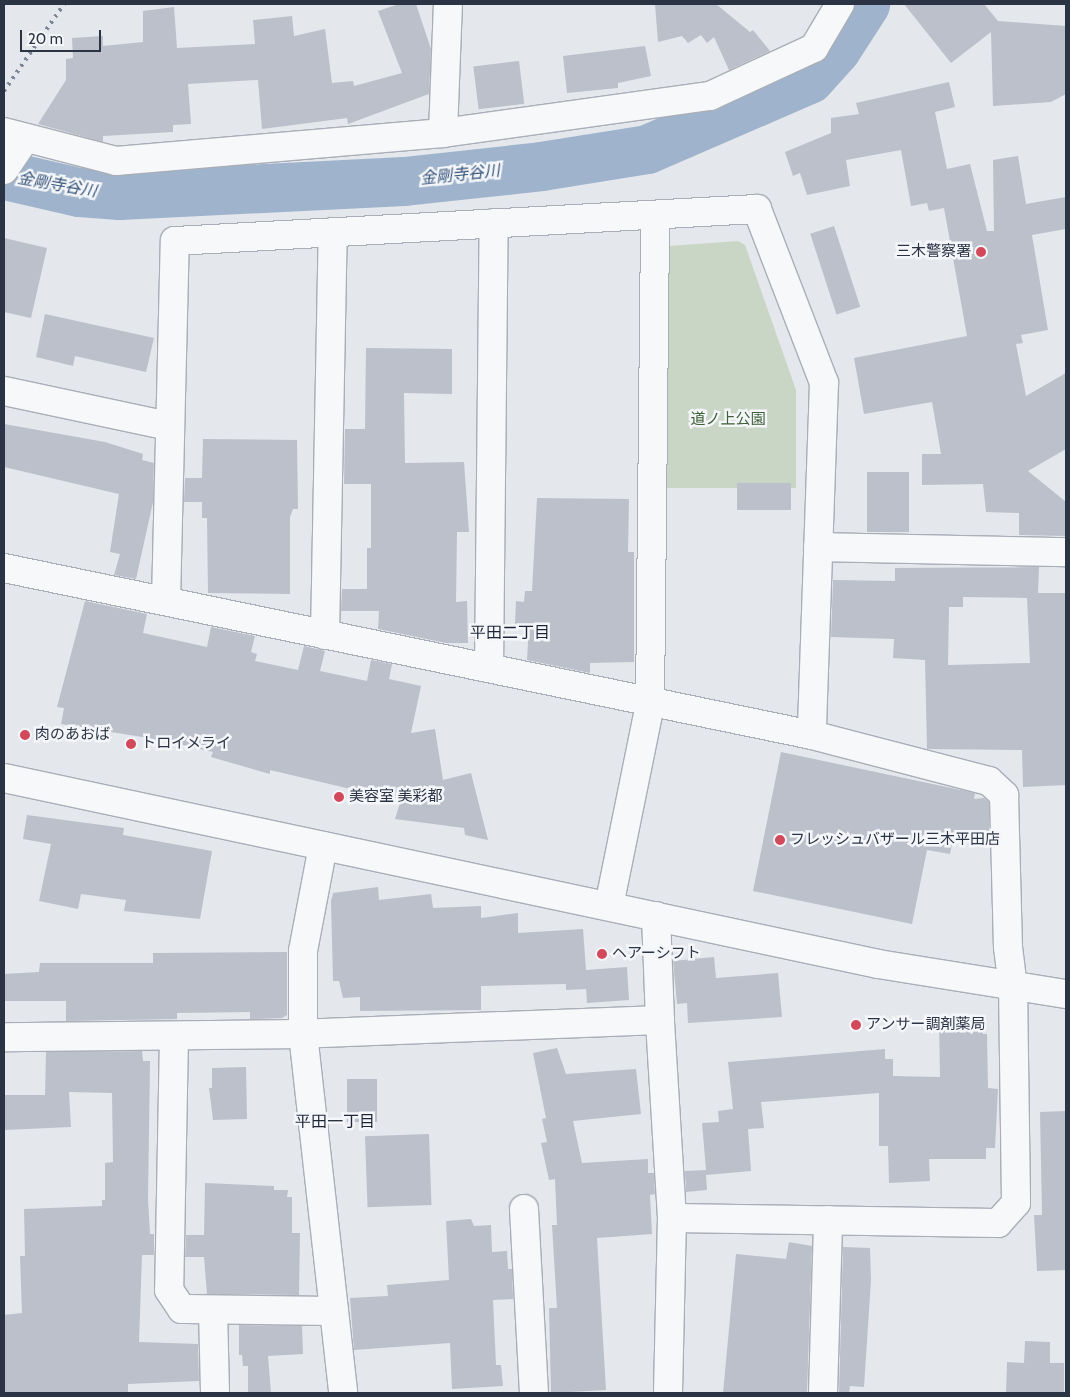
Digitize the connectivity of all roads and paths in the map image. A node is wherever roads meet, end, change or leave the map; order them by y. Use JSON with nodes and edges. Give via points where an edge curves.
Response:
{"nodes":[{"id":1,"x":448,"y":4,"type":"edge"},
{"id":2,"x":840,"y":4,"type":"edge"},
{"id":3,"x":443,"y":133,"type":"junction"},
{"id":4,"x":14,"y":136,"type":"edge"},
{"id":5,"x":4,"y":170,"type":"edge"},
{"id":6,"x":655,"y":214,"type":"junction"},
{"id":7,"x":494,"y":223,"type":"junction"},
{"id":8,"x":332,"y":232,"type":"junction"},
{"id":9,"x":4,"y":391,"type":"edge"},
{"id":10,"x":168,"y":426,"type":"junction"},
{"id":11,"x":818,"y":548,"type":"junction"},
{"id":12,"x":1066,"y":552,"type":"edge"},
{"id":13,"x":4,"y":568,"type":"edge"},
{"id":14,"x":166,"y":602,"type":"junction"},
{"id":15,"x":325,"y":634,"type":"junction"},
{"id":16,"x":489,"y":668,"type":"junction"},
{"id":17,"x":650,"y":704,"type":"junction"},
{"id":18,"x":812,"y":735,"type":"junction"},
{"id":19,"x":4,"y":778,"type":"edge"},
{"id":20,"x":322,"y":846,"type":"junction"},
{"id":21,"x":609,"y":906,"type":"junction"},
{"id":22,"x":656,"y":916,"type":"junction"},
{"id":23,"x":1013,"y":986,"type":"junction"},
{"id":24,"x":1066,"y":994,"type":"edge"},
{"id":25,"x":660,"y":1020,"type":"junction"},
{"id":26,"x":304,"y":1034,"type":"junction"},
{"id":27,"x":4,"y":1037,"type":"edge"},
{"id":28,"x":174,"y":1037,"type":"junction"},
{"id":29,"x":524,"y":1210,"type":"dead end"},
{"id":30,"x":672,"y":1218,"type":"junction"},
{"id":31,"x":828,"y":1220,"type":"junction"},
{"id":32,"x":213,"y":1310,"type":"junction"},
{"id":33,"x":334,"y":1311,"type":"junction"},
{"id":34,"x":215,"y":1393,"type":"edge"},
{"id":35,"x":343,"y":1393,"type":"edge"},
{"id":36,"x":534,"y":1393,"type":"edge"},
{"id":37,"x":668,"y":1393,"type":"edge"},
{"id":38,"x":823,"y":1393,"type":"edge"}],
"edges":[{"from":1,"to":3,"type":"street"},
{"from":2,"to":3,"type":"street","via":[[814,48],[710,96]]},
{"from":3,"to":4,"type":"street","via":[[116,161]]},
{"from":4,"to":5,"type":"street"},
{"from":6,"to":7,"type":"street"},
{"from":6,"to":11,"type":"street","via":[[757,209],[824,383]]},
{"from":6,"to":17,"type":"street"},
{"from":7,"to":8,"type":"street"},
{"from":7,"to":16,"type":"street"},
{"from":8,"to":10,"type":"street","via":[[175,241]]},
{"from":8,"to":15,"type":"street"},
{"from":9,"to":10,"type":"street"},
{"from":10,"to":14,"type":"street"},
{"from":11,"to":12,"type":"street"},
{"from":11,"to":18,"type":"street"},
{"from":13,"to":14,"type":"street"},
{"from":14,"to":15,"type":"street"},
{"from":15,"to":16,"type":"street"},
{"from":16,"to":17,"type":"street"},
{"from":17,"to":18,"type":"street"},
{"from":17,"to":21,"type":"street"},
{"from":18,"to":23,"type":"street","via":[[989,781],[1004,795],[1008,947]]},
{"from":19,"to":20,"type":"street"},
{"from":20,"to":21,"type":"street"},
{"from":20,"to":26,"type":"street","via":[[303,951]]},
{"from":21,"to":22,"type":"street"},
{"from":22,"to":23,"type":"street","via":[[878,964]]},
{"from":22,"to":25,"type":"street"},
{"from":23,"to":24,"type":"street"},
{"from":23,"to":31,"type":"street","via":[[1016,1203],[998,1223]]},
{"from":25,"to":26,"type":"street"},
{"from":25,"to":30,"type":"street"},
{"from":26,"to":28,"type":"street"},
{"from":26,"to":33,"type":"street"},
{"from":27,"to":28,"type":"street"},
{"from":28,"to":32,"type":"street","via":[[169,1290],[182,1309]]},
{"from":29,"to":36,"type":"street"},
{"from":30,"to":31,"type":"street"},
{"from":30,"to":37,"type":"street"},
{"from":31,"to":38,"type":"street"},
{"from":32,"to":33,"type":"street"},
{"from":32,"to":34,"type":"street"},
{"from":33,"to":35,"type":"street"}]}
